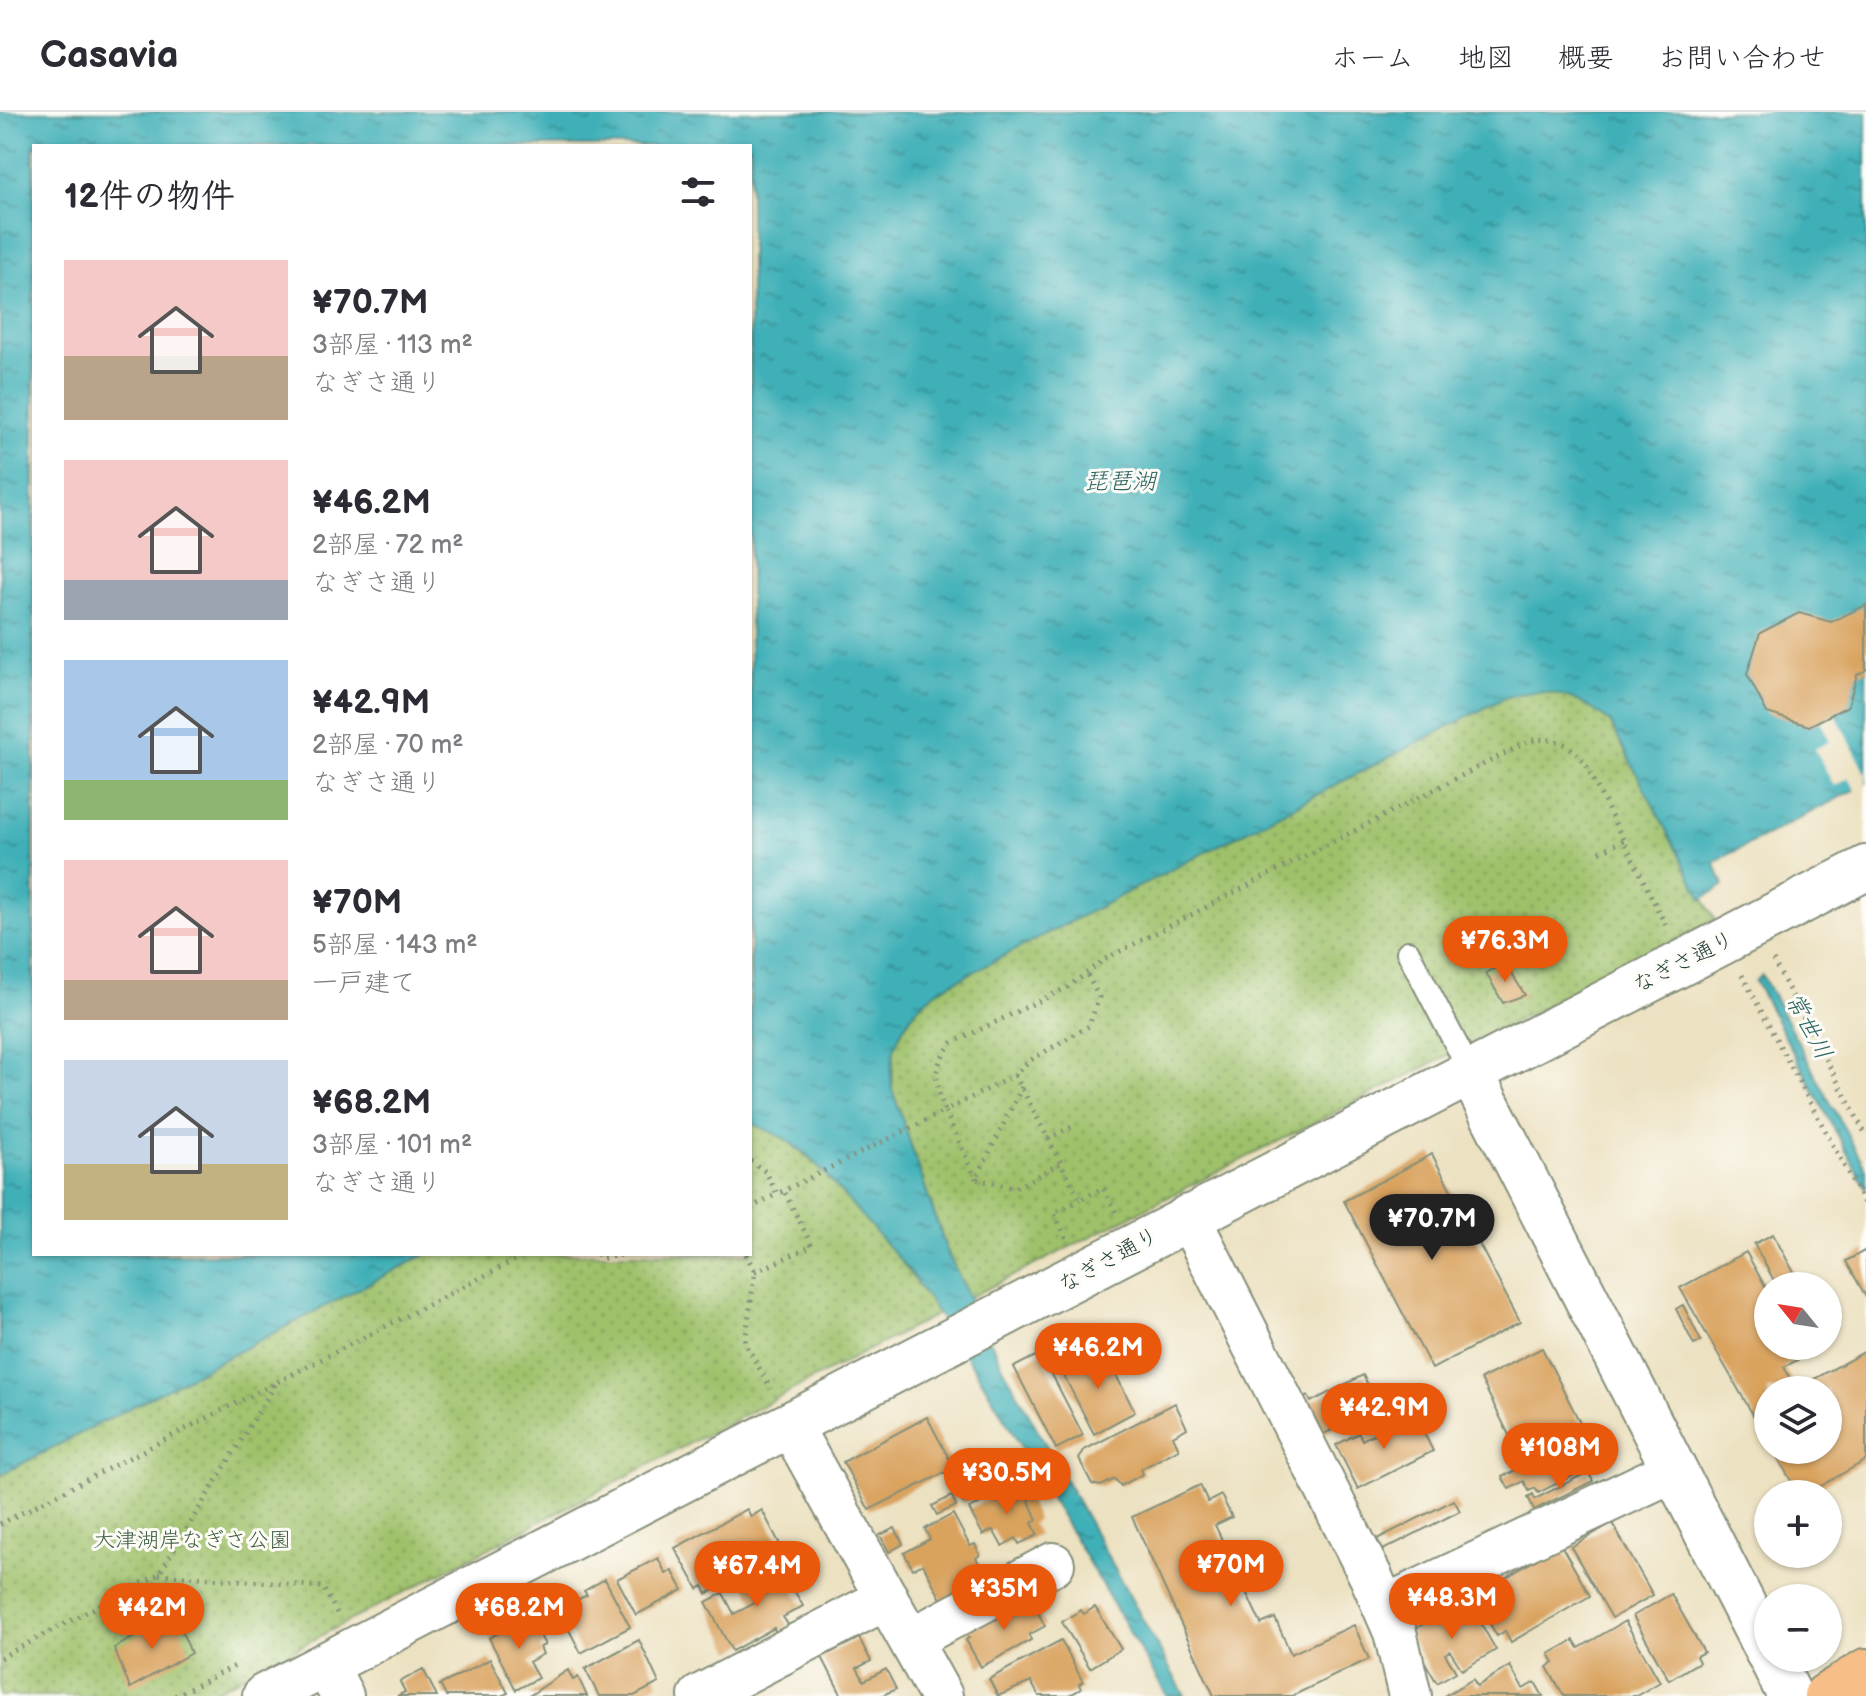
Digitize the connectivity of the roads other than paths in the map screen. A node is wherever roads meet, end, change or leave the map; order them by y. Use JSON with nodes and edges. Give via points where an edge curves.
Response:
{"nodes":[{"id":1,"x":1866,"y":868,"type":"edge"},
{"id":2,"x":1408,"y":952,"type":"dead end"},
{"id":3,"x":1470,"y":1071,"type":"junction"},
{"id":4,"x":1188,"y":1216,"type":"junction"},
{"id":5,"x":780,"y":1407,"type":"junction"},
{"id":6,"x":1674,"y":1470,"type":"junction"},
{"id":7,"x":1053,"y":1564,"type":"dead end"},
{"id":8,"x":887,"y":1598,"type":"junction"},
{"id":9,"x":1384,"y":1607,"type":"junction"},
{"id":10,"x":1754,"y":1627,"type":"edge"},
{"id":11,"x":910,"y":1640,"type":"junction"},
{"id":12,"x":1866,"y":1671,"type":"edge"},
{"id":13,"x":1777,"y":1672,"type":"edge"},
{"id":14,"x":334,"y":1680,"type":"edge"},
{"id":15,"x":265,"y":1696,"type":"edge"},
{"id":16,"x":700,"y":1696,"type":"edge"},
{"id":17,"x":941,"y":1696,"type":"edge"},
{"id":18,"x":1410,"y":1696,"type":"edge"},
{"id":19,"x":1790,"y":1696,"type":"edge"},
{"id":20,"x":1826,"y":1696,"type":"edge"}],
"edges":[{"from":1,"to":3,"type":"street","name":"なぎさ通り"},
{"from":2,"to":3,"type":"lane"},
{"from":3,"to":4,"type":"street","name":"なぎさ通り"},
{"from":3,"to":6,"type":"street"},
{"from":4,"to":5,"type":"street","name":"なぎさ通り","via":[[948,1345]]},
{"from":4,"to":9,"type":"street"},
{"from":5,"to":8,"type":"street"},
{"from":5,"to":14,"type":"street","name":"なぎさ通り"},
{"from":6,"to":9,"type":"street"},
{"from":6,"to":10,"type":"street"},
{"from":7,"to":11,"type":"street"},
{"from":8,"to":11,"type":"street"},
{"from":8,"to":16,"type":"street"},
{"from":9,"to":18,"type":"street"},
{"from":11,"to":17,"type":"street"},
{"from":12,"to":20,"type":"main road"},
{"from":13,"to":19,"type":"street"},
{"from":14,"to":15,"type":"street","name":"なぎさ通り"}]}
